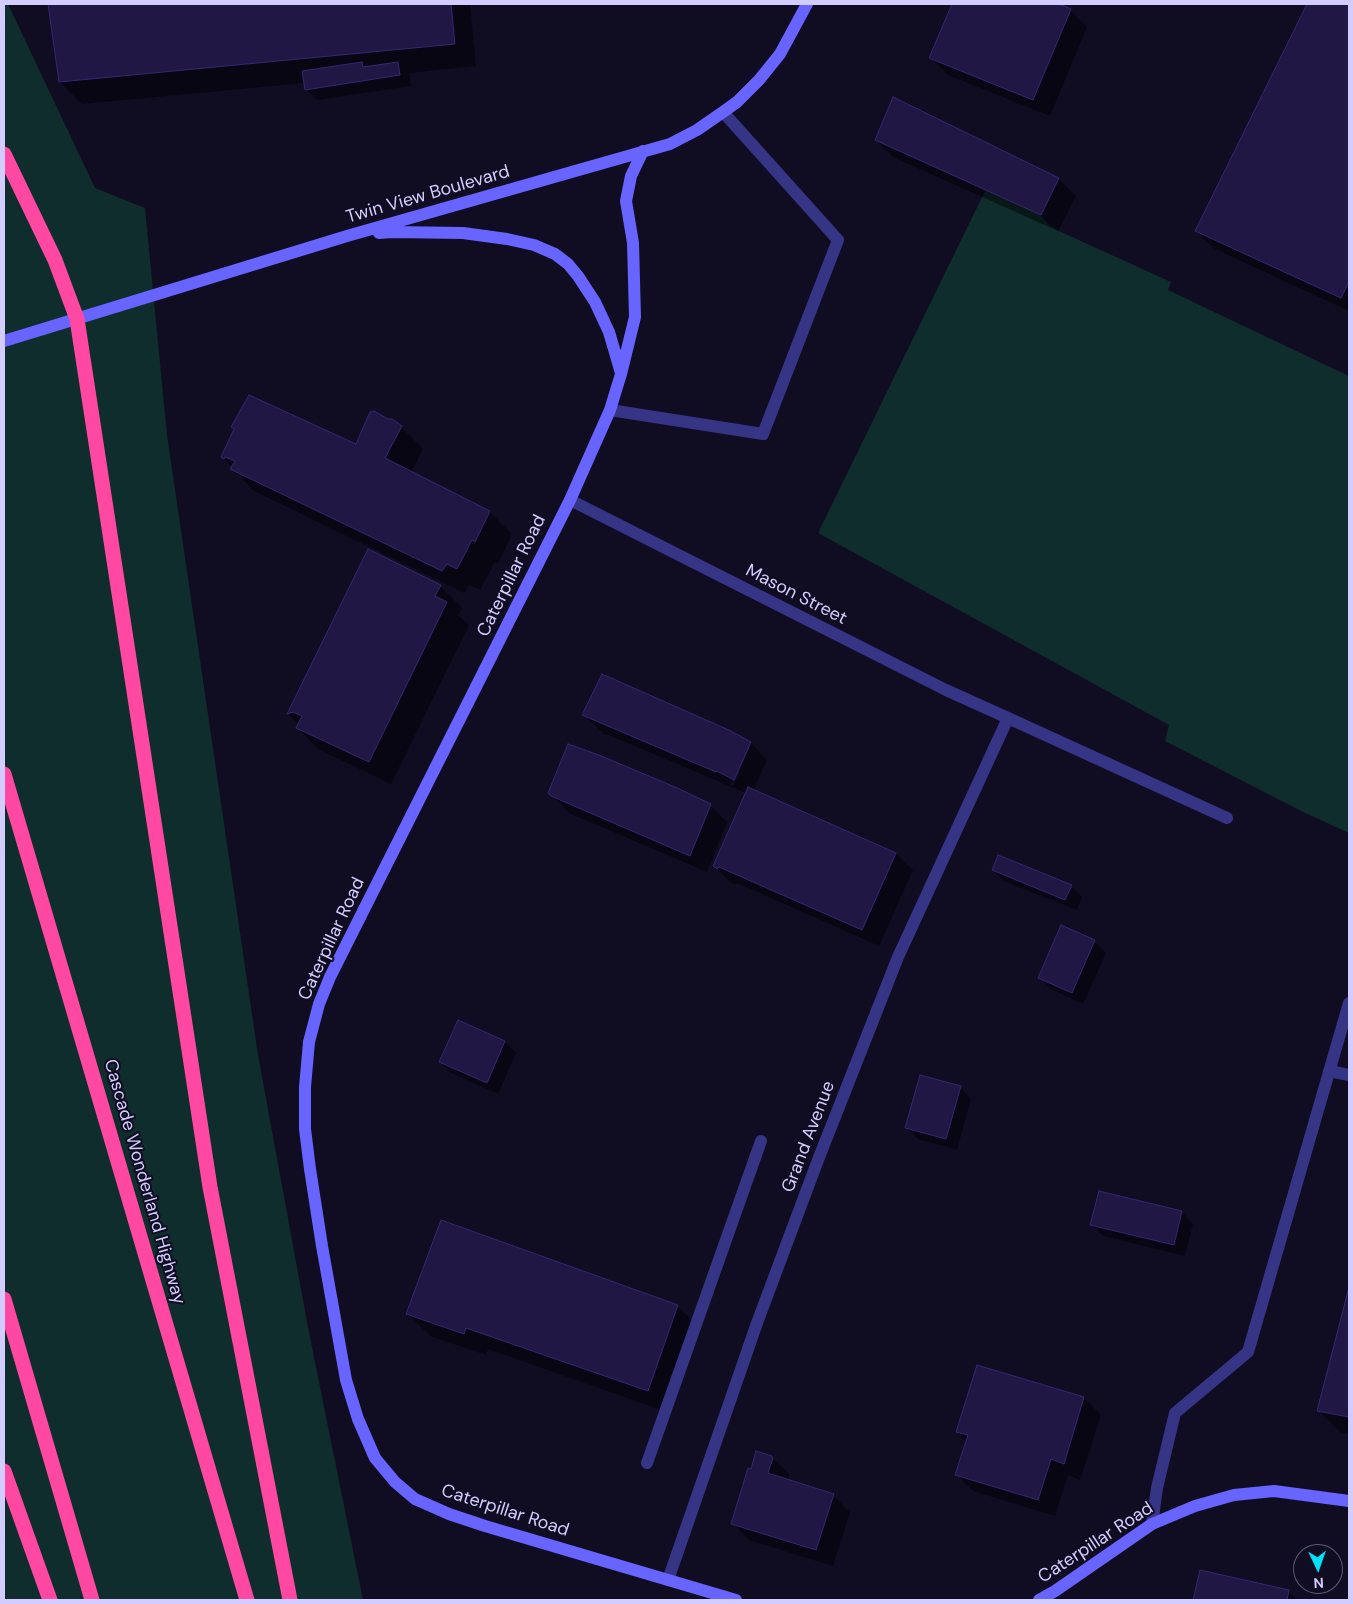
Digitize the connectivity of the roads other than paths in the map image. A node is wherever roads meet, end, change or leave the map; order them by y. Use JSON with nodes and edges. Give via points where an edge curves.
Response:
{"nodes":[{"id":1,"x":807,"y":4,"type":"edge"},
{"id":2,"x":723,"y":112,"type":"junction"},
{"id":3,"x":643,"y":151,"type":"junction"},
{"id":4,"x":4,"y":154,"type":"edge"},
{"id":5,"x":347,"y":236,"type":"junction"},
{"id":6,"x":77,"y":319,"type":"junction"},
{"id":7,"x":4,"y":341,"type":"edge"},
{"id":8,"x":621,"y":374,"type":"junction"},
{"id":9,"x":610,"y":410,"type":"junction"},
{"id":10,"x":570,"y":500,"type":"junction"},
{"id":11,"x":1008,"y":718,"type":"junction"},
{"id":12,"x":4,"y":774,"type":"edge"},
{"id":13,"x":1226,"y":818,"type":"dead end"},
{"id":14,"x":1349,"y":1003,"type":"edge"},
{"id":15,"x":1329,"y":1071,"type":"junction"},
{"id":16,"x":1349,"y":1075,"type":"edge"},
{"id":17,"x":761,"y":1141,"type":"dead end"},
{"id":18,"x":4,"y":1299,"type":"edge"},
{"id":19,"x":648,"y":1463,"type":"dead end"},
{"id":20,"x":4,"y":1471,"type":"edge"},
{"id":21,"x":1349,"y":1501,"type":"edge"},
{"id":22,"x":1152,"y":1524,"type":"junction"},
{"id":23,"x":668,"y":1580,"type":"junction"},
{"id":24,"x":50,"y":1600,"type":"edge"},
{"id":25,"x":92,"y":1600,"type":"edge"},
{"id":26,"x":247,"y":1600,"type":"edge"},
{"id":27,"x":290,"y":1600,"type":"edge"},
{"id":28,"x":736,"y":1600,"type":"edge"},
{"id":29,"x":1039,"y":1600,"type":"edge"}],
"edges":[{"from":1,"to":2,"type":"street","name":"Twin View Boulevard","via":[[770,68]]},
{"from":2,"to":3,"type":"street","name":"Twin View Boulevard","via":[[670,144]]},
{"from":2,"to":9,"type":"street","via":[[838,240],[763,434]]},
{"from":3,"to":5,"type":"street","name":"Twin View Boulevard"},
{"from":3,"to":8,"type":"street","name":"Caterpillar Road","via":[[631,176],[626,201],[633,243],[634,317]]},
{"from":4,"to":6,"type":"highway","via":[[55,260]]},
{"from":5,"to":6,"type":"street","name":"Twin View Boulevard"},
{"from":5,"to":8,"type":"street","via":[[392,232],[463,234],[507,239],[555,254],[568,264],[595,302],[609,332]]},
{"from":6,"to":7,"type":"street","name":"Twin View Boulevard"},
{"from":6,"to":27,"type":"highway","via":[[210,1187]]},
{"from":8,"to":9,"type":"street","name":"Caterpillar Road"},
{"from":9,"to":10,"type":"street","name":"Caterpillar Road"},
{"from":10,"to":11,"type":"street","name":"Mason Street","via":[[946,690]]},
{"from":10,"to":23,"type":"street","name":"Caterpillar Road","via":[[323,995],[309,1042],[305,1129],[323,1255],[346,1380],[375,1458],[415,1499],[449,1514]]},
{"from":11,"to":13,"type":"street","name":"Mason Street"},
{"from":11,"to":23,"type":"street","name":"Grand Avenue","via":[[898,957],[757,1323]]},
{"from":12,"to":26,"type":"highway","name":"Cascade Wonderland Highway"},
{"from":14,"to":15,"type":"street"},
{"from":15,"to":16,"type":"street"},
{"from":15,"to":22,"type":"street","via":[[1248,1352],[1175,1413]]},
{"from":17,"to":19,"type":"street"},
{"from":18,"to":25,"type":"highway"},
{"from":20,"to":24,"type":"highway"},
{"from":21,"to":22,"type":"street","name":"Caterpillar Road","via":[[1274,1491],[1234,1495],[1195,1506]]},
{"from":22,"to":29,"type":"street","name":"Caterpillar Road"},
{"from":23,"to":28,"type":"street","name":"Caterpillar Road"}]}
